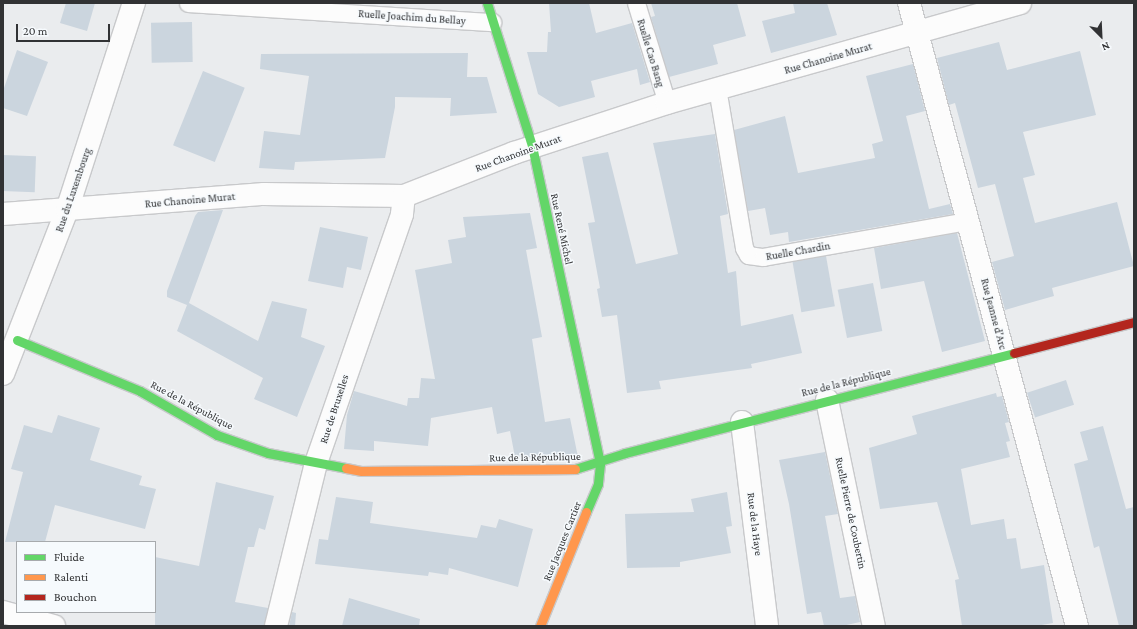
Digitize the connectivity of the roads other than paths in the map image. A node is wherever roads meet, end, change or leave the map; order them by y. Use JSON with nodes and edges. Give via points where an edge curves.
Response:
{"nodes":[{"id":1,"x":134,"y":3,"type":"edge"},
{"id":2,"x":188,"y":3,"type":"edge"},
{"id":3,"x":487,"y":3,"type":"edge"},
{"id":4,"x":636,"y":3,"type":"edge"},
{"id":5,"x":909,"y":3,"type":"edge"},
{"id":6,"x":1020,"y":3,"type":"edge"},
{"id":7,"x":492,"y":22,"type":"junction"},
{"id":8,"x":917,"y":33,"type":"junction"},
{"id":9,"x":717,"y":88,"type":"junction"},
{"id":10,"x":666,"y":103,"type":"junction"},
{"id":11,"x":532,"y":146,"type":"junction"},
{"id":12,"x":404,"y":196,"type":"junction"},
{"id":13,"x":67,"y":210,"type":"junction"},
{"id":14,"x":3,"y":214,"type":"edge"},
{"id":15,"x":968,"y":221,"type":"junction"},
{"id":16,"x":1134,"y":322,"type":"edge"},
{"id":17,"x":17,"y":340,"type":"junction"},
{"id":18,"x":1005,"y":354,"type":"junction"},
{"id":19,"x":3,"y":374,"type":"edge"},
{"id":20,"x":827,"y":400,"type":"junction"},
{"id":21,"x":742,"y":422,"type":"junction"},
{"id":22,"x":316,"y":463,"type":"junction"},
{"id":23,"x":600,"y":464,"type":"junction"},
{"id":24,"x":3,"y":612,"type":"edge"},
{"id":25,"x":54,"y":626,"type":"edge"},
{"id":26,"x":276,"y":626,"type":"edge"},
{"id":27,"x":540,"y":626,"type":"edge"},
{"id":28,"x":767,"y":626,"type":"edge"},
{"id":29,"x":874,"y":626,"type":"edge"},
{"id":30,"x":1077,"y":626,"type":"edge"}],
"edges":[{"from":1,"to":13,"type":"street","name":"Rue du Luxembourg"},
{"from":2,"to":7,"type":"lane","name":"Ruelle Joachim du Bellay"},
{"from":3,"to":7,"type":"street","name":"Rue René Michel"},
{"from":4,"to":10,"type":"lane","name":"Ruelle Cao Bang"},
{"from":5,"to":8,"type":"street","name":"Rue Jeanne d'Arc"},
{"from":6,"to":8,"type":"street","name":"Rue Chanoine Murat"},
{"from":7,"to":11,"type":"street","name":"Rue René Michel"},
{"from":8,"to":9,"type":"street","name":"Rue Chanoine Murat"},
{"from":8,"to":15,"type":"street","name":"Rue Jeanne d'Arc"},
{"from":9,"to":10,"type":"street","name":"Rue Chanoine Murat"},
{"from":9,"to":15,"type":"lane","name":"Ruelle Chardin","via":[[744,248],[748,254],[763,257]]},
{"from":10,"to":11,"type":"street","name":"Rue Chanoine Murat"},
{"from":11,"to":12,"type":"street","name":"Rue Chanoine Murat"},
{"from":11,"to":23,"type":"street","name":"Rue René Michel"},
{"from":12,"to":13,"type":"street","name":"Rue Chanoine Murat","via":[[264,194]]},
{"from":12,"to":22,"type":"street","name":"Rue de Bruxelles","via":[[402,214]]},
{"from":13,"to":14,"type":"street","name":"Rue Chanoine Murat"},
{"from":13,"to":17,"type":"street","name":"Rue du Luxembourg"},
{"from":15,"to":18,"type":"street","name":"Rue Jeanne d'Arc"},
{"from":16,"to":18,"type":"street","name":"Rue de la République"},
{"from":17,"to":19,"type":"street","name":"Rue du Luxembourg"},
{"from":17,"to":22,"type":"street","name":"Rue de la République","via":[[140,391],[217,434],[268,453]]},
{"from":18,"to":20,"type":"street","name":"Rue de la République"},
{"from":18,"to":30,"type":"street","name":"Rue Jeanne d'Arc"},
{"from":20,"to":21,"type":"street","name":"Rue de la République"},
{"from":20,"to":29,"type":"street","name":"Ruelle Pierre de Coubertin"},
{"from":21,"to":23,"type":"street","name":"Rue de la République","via":[[624,454]]},
{"from":21,"to":28,"type":"street","name":"Rue de la Haye"},
{"from":22,"to":23,"type":"street","name":"Rue de la République","via":[[362,471],[580,469]]},
{"from":22,"to":26,"type":"street","name":"Rue de Bruxelles"},
{"from":23,"to":27,"type":"street","name":"Rue Jacques Cartier","via":[[598,484]]},
{"from":24,"to":25,"type":"street"}]}
